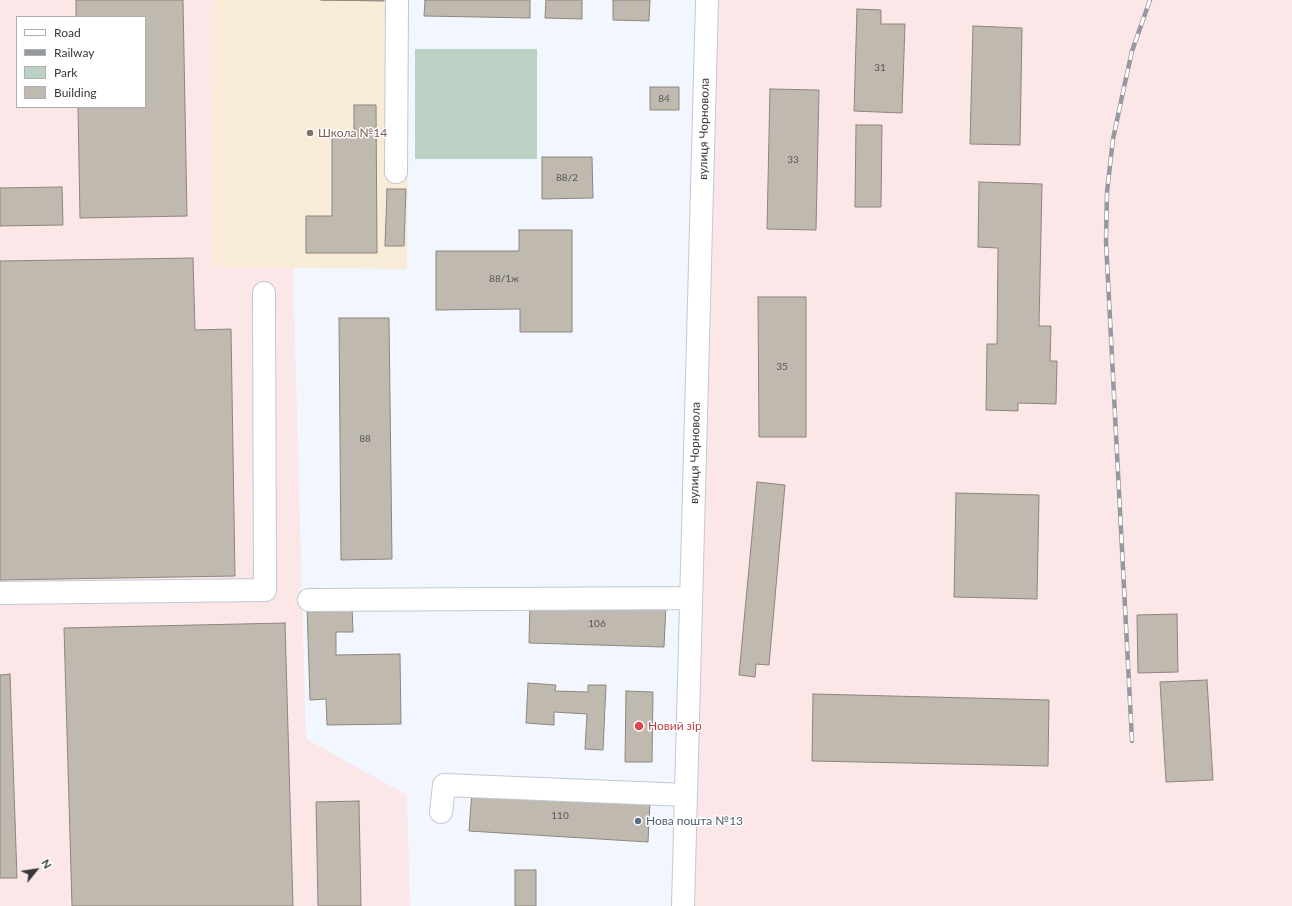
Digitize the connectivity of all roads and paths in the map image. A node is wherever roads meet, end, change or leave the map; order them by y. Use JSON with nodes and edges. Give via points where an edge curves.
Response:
{"nodes":[{"id":1,"x":397,"y":0,"type":"edge"},
{"id":2,"x":707,"y":0,"type":"edge"},
{"id":3,"x":396,"y":172,"type":"dead end"},
{"id":4,"x":264,"y":293,"type":"dead end"},
{"id":5,"x":0,"y":593,"type":"edge"},
{"id":6,"x":691,"y":598,"type":"junction"},
{"id":7,"x":309,"y":600,"type":"dead end"},
{"id":8,"x":686,"y":795,"type":"junction"},
{"id":9,"x":441,"y":812,"type":"dead end"},
{"id":10,"x":683,"y":906,"type":"edge"}],
"edges":[{"from":1,"to":3,"type":"street"},
{"from":2,"to":6,"type":"street","name":"вулиця Чорновола"},
{"from":4,"to":5,"type":"street","via":[[265,590]]},
{"from":6,"to":7,"type":"street"},
{"from":6,"to":8,"type":"street","name":"вулиця Чорновола"},
{"from":8,"to":9,"type":"street","via":[[444,785]]},
{"from":8,"to":10,"type":"street","name":"вулиця Чорновола"}]}
